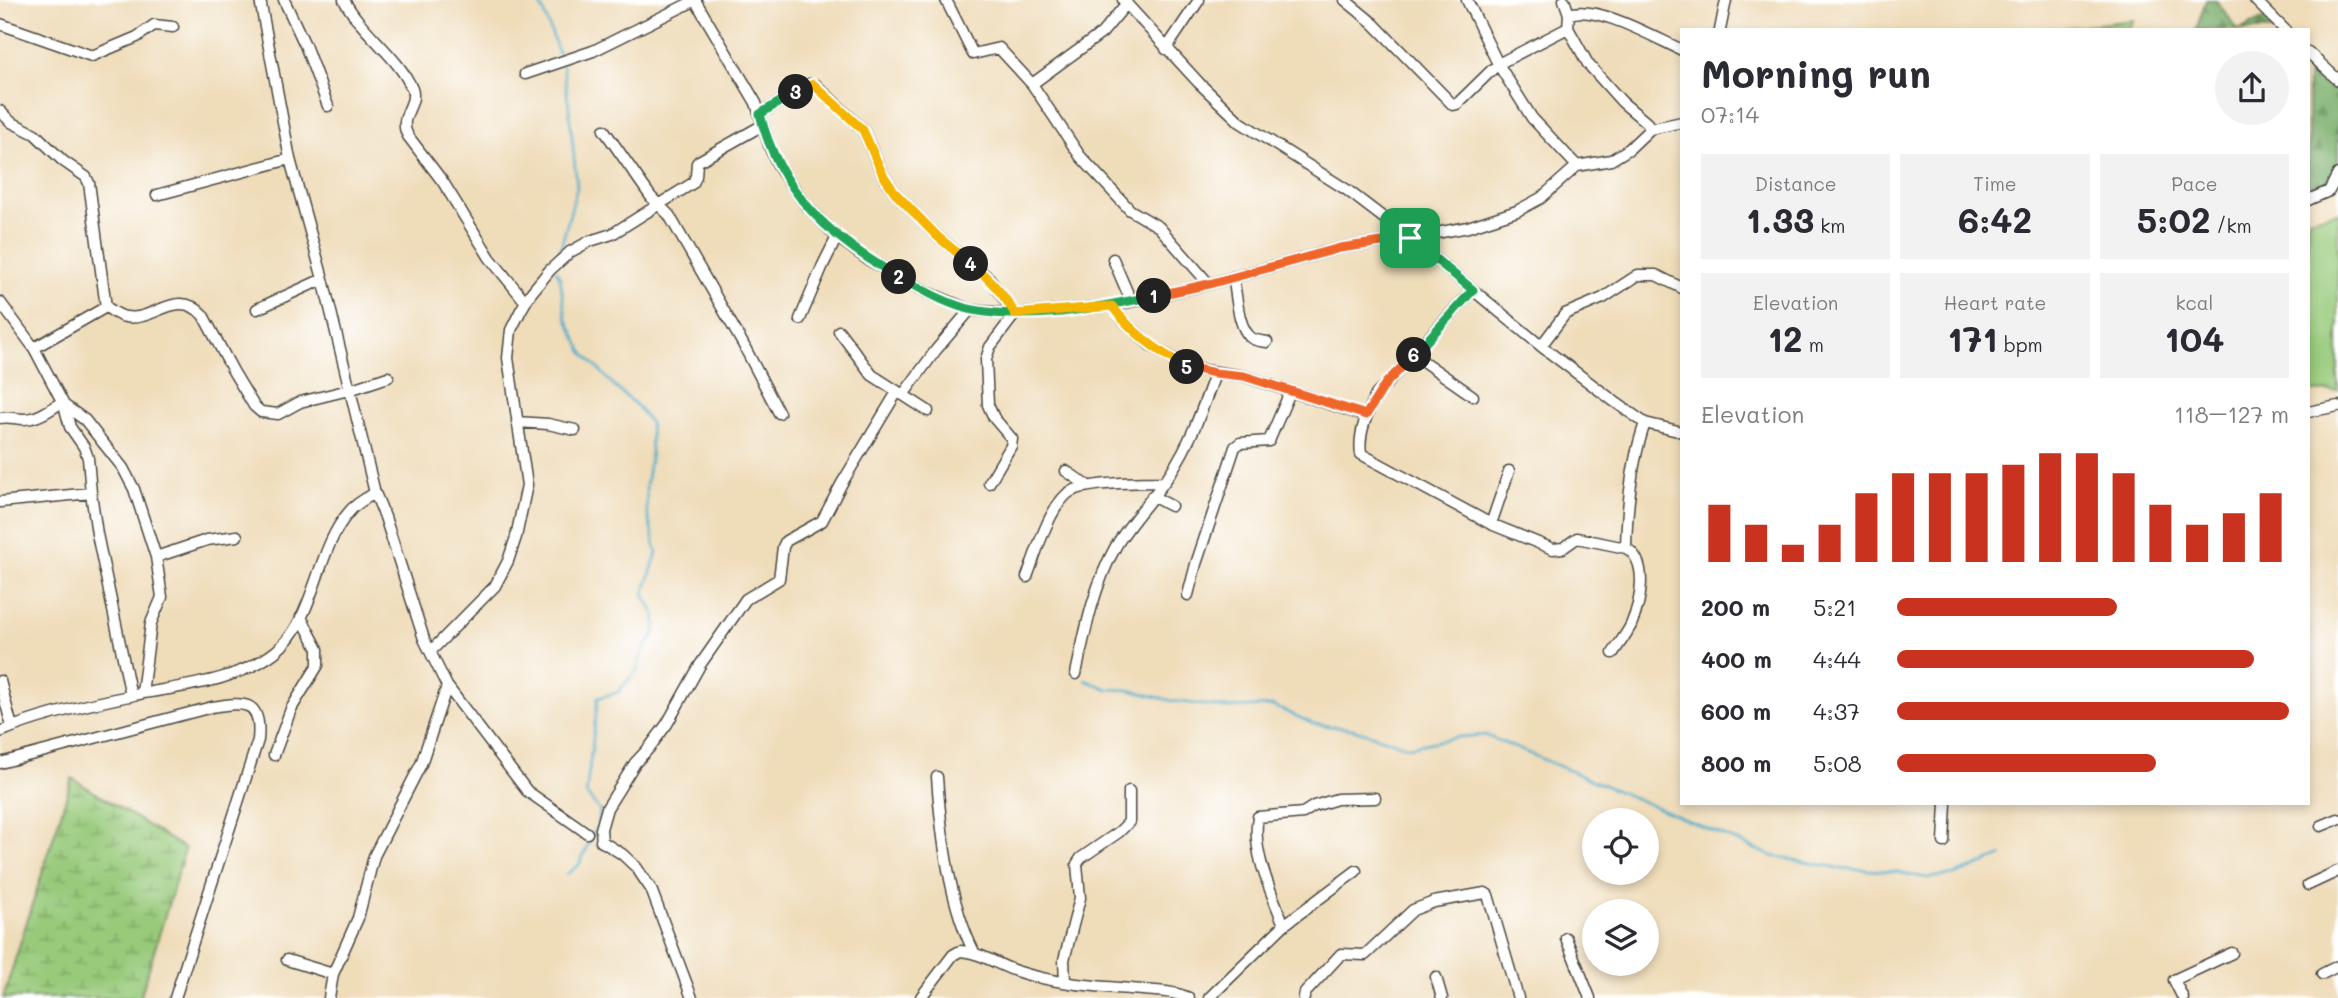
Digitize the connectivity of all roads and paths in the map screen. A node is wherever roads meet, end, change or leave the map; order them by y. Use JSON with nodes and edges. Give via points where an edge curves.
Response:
{"nodes":[{"id":1,"x":260,"y":0,"type":"edge"},
{"id":2,"x":284,"y":0,"type":"edge"},
{"id":3,"x":344,"y":0,"type":"edge"},
{"id":4,"x":696,"y":0,"type":"edge"},
{"id":5,"x":946,"y":0,"type":"edge"},
{"id":6,"x":1199,"y":0,"type":"edge"},
{"id":7,"x":1345,"y":0,"type":"edge"},
{"id":8,"x":1467,"y":0,"type":"edge"},
{"id":9,"x":1564,"y":0,"type":"edge"},
{"id":10,"x":1726,"y":0,"type":"edge"},
{"id":11,"x":2255,"y":0,"type":"edge"},
{"id":12,"x":1125,"y":1,"type":"edge"},
{"id":13,"x":1569,"y":14,"type":"junction"},
{"id":14,"x":0,"y":24,"type":"edge"},
{"id":15,"x":173,"y":27,"type":"dead end"},
{"id":16,"x":1568,"y":28,"type":"junction"},
{"id":17,"x":1720,"y":28,"type":"edge"},
{"id":18,"x":2283,"y":28,"type":"edge"},
{"id":19,"x":1166,"y":48,"type":"junction"},
{"id":20,"x":1680,"y":49,"type":"edge"},
{"id":21,"x":2310,"y":54,"type":"edge"},
{"id":22,"x":1499,"y":64,"type":"junction"},
{"id":23,"x":525,"y":74,"type":"dead end"},
{"id":24,"x":2338,"y":80,"type":"edge"},
{"id":25,"x":1032,"y":84,"type":"junction"},
{"id":26,"x":328,"y":106,"type":"dead end"},
{"id":27,"x":0,"y":111,"type":"edge"},
{"id":28,"x":762,"y":119,"type":"junction"},
{"id":29,"x":1680,"y":122,"type":"edge"},
{"id":30,"x":1650,"y":129,"type":"junction"},
{"id":31,"x":604,"y":130,"type":"dead end"},
{"id":32,"x":290,"y":159,"type":"junction"},
{"id":33,"x":1577,"y":166,"type":"junction"},
{"id":34,"x":2338,"y":174,"type":"edge"},
{"id":35,"x":157,"y":195,"type":"dead end"},
{"id":36,"x":2310,"y":199,"type":"edge"},
{"id":37,"x":660,"y":205,"type":"junction"},
{"id":38,"x":838,"y":237,"type":"junction"},
{"id":39,"x":1410,"y":238,"type":"junction"},
{"id":40,"x":1113,"y":259,"type":"dead end"},
{"id":41,"x":1233,"y":277,"type":"junction"},
{"id":42,"x":323,"y":279,"type":"junction"},
{"id":43,"x":1209,"y":284,"type":"junction"},
{"id":44,"x":1680,"y":287,"type":"edge"},
{"id":45,"x":1473,"y":290,"type":"junction"},
{"id":46,"x":525,"y":301,"type":"junction"},
{"id":47,"x":1131,"y":301,"type":"junction"},
{"id":48,"x":0,"y":302,"type":"edge"},
{"id":49,"x":1112,"y":306,"type":"junction"},
{"id":50,"x":106,"y":307,"type":"junction"},
{"id":51,"x":257,"y":309,"type":"dead end"},
{"id":52,"x":971,"y":310,"type":"junction"},
{"id":53,"x":1015,"y":314,"type":"junction"},
{"id":54,"x":800,"y":319,"type":"dead end"},
{"id":55,"x":839,"y":331,"type":"dead end"},
{"id":56,"x":1266,"y":342,"type":"dead end"},
{"id":57,"x":1541,"y":346,"type":"junction"},
{"id":58,"x":34,"y":348,"type":"junction"},
{"id":59,"x":1414,"y":355,"type":"junction"},
{"id":60,"x":1215,"y":373,"type":"junction"},
{"id":61,"x":388,"y":377,"type":"dead end"},
{"id":62,"x":349,"y":390,"type":"junction"},
{"id":63,"x":1290,"y":392,"type":"junction"},
{"id":64,"x":900,"y":393,"type":"junction"},
{"id":65,"x":1473,"y":396,"type":"dead end"},
{"id":66,"x":63,"y":403,"type":"junction"},
{"id":67,"x":2338,"y":406,"type":"edge"},
{"id":68,"x":928,"y":411,"type":"dead end"},
{"id":69,"x":2310,"y":412,"type":"edge"},
{"id":70,"x":779,"y":413,"type":"dead end"},
{"id":71,"x":1366,"y":415,"type":"junction"},
{"id":72,"x":0,"y":418,"type":"edge"},
{"id":73,"x":517,"y":422,"type":"junction"},
{"id":74,"x":1645,"y":423,"type":"junction"},
{"id":75,"x":575,"y":430,"type":"dead end"},
{"id":76,"x":1680,"y":432,"type":"edge"},
{"id":77,"x":1066,"y":471,"type":"dead end"},
{"id":78,"x":1509,"y":471,"type":"dead end"},
{"id":79,"x":1164,"y":482,"type":"junction"},
{"id":80,"x":989,"y":483,"type":"dead end"},
{"id":81,"x":1088,"y":486,"type":"junction"},
{"id":82,"x":91,"y":493,"type":"junction"},
{"id":83,"x":375,"y":493,"type":"junction"},
{"id":84,"x":1152,"y":496,"type":"junction"},
{"id":85,"x":0,"y":502,"type":"edge"},
{"id":86,"x":1171,"y":506,"type":"dead end"},
{"id":87,"x":1491,"y":524,"type":"junction"},
{"id":88,"x":237,"y":536,"type":"dead end"},
{"id":89,"x":1626,"y":548,"type":"junction"},
{"id":90,"x":156,"y":557,"type":"junction"},
{"id":91,"x":1027,"y":577,"type":"dead end"},
{"id":92,"x":1188,"y":594,"type":"dead end"},
{"id":93,"x":301,"y":617,"type":"junction"},
{"id":94,"x":295,"y":631,"type":"junction"},
{"id":95,"x":309,"y":632,"type":"junction"},
{"id":96,"x":431,"y":651,"type":"junction"},
{"id":97,"x":1613,"y":653,"type":"dead end"},
{"id":98,"x":1076,"y":674,"type":"dead end"},
{"id":99,"x":0,"y":681,"type":"edge"},
{"id":100,"x":447,"y":686,"type":"junction"},
{"id":101,"x":137,"y":695,"type":"junction"},
{"id":102,"x":12,"y":727,"type":"junction"},
{"id":103,"x":0,"y":732,"type":"edge"},
{"id":104,"x":274,"y":755,"type":"dead end"},
{"id":105,"x":0,"y":763,"type":"edge"},
{"id":106,"x":937,"y":777,"type":"dead end"},
{"id":107,"x":1129,"y":792,"type":"dead end"},
{"id":108,"x":1375,"y":798,"type":"dead end"},
{"id":109,"x":1946,"y":805,"type":"edge"},
{"id":110,"x":2338,"y":819,"type":"edge"},
{"id":111,"x":2321,"y":827,"type":"dead end"},
{"id":112,"x":587,"y":833,"type":"dead end"},
{"id":113,"x":1944,"y":842,"type":"dead end"},
{"id":114,"x":1356,"y":871,"type":"dead end"},
{"id":115,"x":2338,"y":871,"type":"edge"},
{"id":116,"x":2308,"y":885,"type":"dead end"},
{"id":117,"x":1284,"y":925,"type":"junction"},
{"id":118,"x":1566,"y":938,"type":"dead end"},
{"id":119,"x":2232,"y":953,"type":"dead end"},
{"id":120,"x":975,"y":954,"type":"junction"},
{"id":121,"x":287,"y":960,"type":"dead end"},
{"id":122,"x":2338,"y":966,"type":"edge"},
{"id":123,"x":333,"y":974,"type":"junction"},
{"id":124,"x":2322,"y":974,"type":"dead end"},
{"id":125,"x":1436,"y":976,"type":"dead end"},
{"id":126,"x":1065,"y":981,"type":"junction"},
{"id":127,"x":1109,"y":987,"type":"junction"},
{"id":128,"x":175,"y":998,"type":"edge"},
{"id":129,"x":329,"y":998,"type":"edge"},
{"id":130,"x":692,"y":998,"type":"edge"},
{"id":131,"x":921,"y":998,"type":"edge"},
{"id":132,"x":1098,"y":998,"type":"edge"},
{"id":133,"x":1189,"y":998,"type":"edge"},
{"id":134,"x":1209,"y":998,"type":"edge"},
{"id":135,"x":1304,"y":998,"type":"edge"},
{"id":136,"x":1442,"y":998,"type":"edge"},
{"id":137,"x":1518,"y":998,"type":"edge"},
{"id":138,"x":1590,"y":998,"type":"edge"},
{"id":139,"x":2183,"y":998,"type":"edge"}],
"edges":[{"from":1,"to":32,"type":"street"},
{"from":2,"to":26,"type":"street"},
{"from":3,"to":46,"type":"street","via":[[412,90],[404,122],[408,136],[490,258]]},
{"from":4,"to":23,"type":"street","via":[[593,51]]},
{"from":4,"to":28,"type":"street"},
{"from":5,"to":25,"type":"street","via":[[973,54],[999,48]]},
{"from":6,"to":19,"type":"street"},
{"from":7,"to":22,"type":"street","via":[[1453,105]]},
{"from":8,"to":22,"type":"street"},
{"from":9,"to":13,"type":"street"},
{"from":10,"to":17,"type":"street"},
{"from":11,"to":18,"type":"street"},
{"from":12,"to":19,"type":"street"},
{"from":12,"to":25,"type":"street","via":[[1102,33]]},
{"from":13,"to":16,"type":"street"},
{"from":13,"to":20,"type":"street","via":[[1601,15]]},
{"from":14,"to":15,"type":"street","via":[[92,56],[154,26]]},
{"from":16,"to":22,"type":"street"},
{"from":16,"to":30,"type":"street","via":[[1595,73]]},
{"from":19,"to":39,"type":"street","via":[[1240,121]]},
{"from":21,"to":24,"type":"street"},
{"from":22,"to":33,"type":"street","via":[[1532,118]]},
{"from":25,"to":43,"type":"street","via":[[1080,156],[1135,214],[1159,227]]},
{"from":27,"to":50,"type":"street","via":[[86,177]]},
{"from":28,"to":37,"type":"street","via":[[696,163],[693,183]]},
{"from":28,"to":38,"type":"street","via":[[770,148],[790,186]]},
{"from":28,"to":53,"type":"street","via":[[809,84],[816,85],[863,130],[896,194],[938,237],[989,278]]},
{"from":29,"to":30,"type":"street"},
{"from":30,"to":33,"type":"street","via":[[1611,160]]},
{"from":31,"to":37,"type":"street"},
{"from":32,"to":35,"type":"street"},
{"from":32,"to":42,"type":"street"},
{"from":33,"to":39,"type":"street","via":[[1541,198],[1517,211],[1468,227]]},
{"from":34,"to":36,"type":"street","via":[[2329,191]]},
{"from":37,"to":46,"type":"street","via":[[612,234],[576,248]]},
{"from":37,"to":70,"type":"street"},
{"from":38,"to":52,"type":"street","via":[[927,292]]},
{"from":38,"to":54,"type":"street"},
{"from":39,"to":41,"type":"street","via":[[1340,248]]},
{"from":39,"to":45,"type":"street"},
{"from":40,"to":47,"type":"street"},
{"from":41,"to":43,"type":"street"},
{"from":41,"to":56,"type":"street","via":[[1247,332]]},
{"from":42,"to":51,"type":"street"},
{"from":42,"to":62,"type":"street"},
{"from":43,"to":47,"type":"street"},
{"from":44,"to":57,"type":"street","via":[[1656,275],[1638,275],[1603,298],[1565,314]]},
{"from":45,"to":57,"type":"street"},
{"from":45,"to":59,"type":"street"},
{"from":46,"to":73,"type":"street","via":[[511,330],[508,351]]},
{"from":47,"to":49,"type":"street"},
{"from":48,"to":58,"type":"street"},
{"from":49,"to":53,"type":"street"},
{"from":49,"to":60,"type":"street","via":[[1168,357],[1189,368]]},
{"from":50,"to":58,"type":"street"},
{"from":50,"to":62,"type":"street","via":[[129,318],[173,304],[197,308],[261,412],[278,414],[300,402]]},
{"from":52,"to":53,"type":"street"},
{"from":52,"to":64,"type":"street"},
{"from":53,"to":80,"type":"street","via":[[987,352],[988,404],[1012,439]]},
{"from":55,"to":64,"type":"street","via":[[872,375]]},
{"from":57,"to":74,"type":"street"},
{"from":58,"to":66,"type":"street"},
{"from":59,"to":65,"type":"street"},
{"from":59,"to":71,"type":"street","via":[[1386,383]]},
{"from":60,"to":63,"type":"street","via":[[1244,376]]},
{"from":60,"to":79,"type":"street","via":[[1180,458]]},
{"from":61,"to":62,"type":"street"},
{"from":62,"to":83,"type":"street"},
{"from":63,"to":71,"type":"street"},
{"from":63,"to":92,"type":"street","via":[[1269,441],[1235,447]]},
{"from":64,"to":68,"type":"street"},
{"from":64,"to":130,"type":"street","via":[[822,521],[786,541],[779,579],[743,603],[667,724],[607,808],[601,841],[636,867],[651,889]]},
{"from":66,"to":72,"type":"street","via":[[37,416]]},
{"from":66,"to":82,"type":"street","via":[[88,458]]},
{"from":66,"to":90,"type":"street","via":[[85,420],[127,474]]},
{"from":67,"to":69,"type":"street"},
{"from":71,"to":87,"type":"street","via":[[1360,443],[1363,456]]},
{"from":73,"to":75,"type":"street"},
{"from":73,"to":96,"type":"street","via":[[527,485],[508,561],[495,586]]},
{"from":74,"to":76,"type":"street"},
{"from":74,"to":89,"type":"street","via":[[1629,494]]},
{"from":77,"to":81,"type":"street"},
{"from":78,"to":87,"type":"street"},
{"from":79,"to":81,"type":"street"},
{"from":79,"to":84,"type":"street"},
{"from":81,"to":91,"type":"street","via":[[1069,492],[1056,509]]},
{"from":82,"to":85,"type":"street"},
{"from":82,"to":101,"type":"street"},
{"from":83,"to":93,"type":"street","via":[[343,520]]},
{"from":83,"to":96,"type":"street"},
{"from":84,"to":86,"type":"street"},
{"from":84,"to":98,"type":"street","via":[[1103,572]]},
{"from":87,"to":89,"type":"street","via":[[1556,550],[1577,538]]},
{"from":88,"to":90,"type":"street","via":[[207,540]]},
{"from":89,"to":97,"type":"street","via":[[1637,558],[1640,586],[1630,625]]},
{"from":90,"to":101,"type":"street","via":[[162,597],[150,623]]},
{"from":93,"to":94,"type":"street"},
{"from":93,"to":95,"type":"street"},
{"from":94,"to":95,"type":"street"},
{"from":94,"to":101,"type":"street","via":[[249,668]]},
{"from":95,"to":104,"type":"street","via":[[318,649],[318,665],[291,709]]},
{"from":96,"to":100,"type":"street"},
{"from":99,"to":102,"type":"street"},
{"from":100,"to":112,"type":"street","via":[[527,791]]},
{"from":100,"to":123,"type":"street","via":[[421,764],[374,856],[358,918]]},
{"from":101,"to":102,"type":"street"},
{"from":102,"to":103,"type":"street"},
{"from":105,"to":128,"type":"street","via":[[236,703],[248,705],[254,712],[260,721],[258,740]]},
{"from":106,"to":120,"type":"street","via":[[941,831],[956,901]]},
{"from":107,"to":126,"type":"street","via":[[1129,822],[1076,864],[1080,898],[1064,960]]},
{"from":108,"to":117,"type":"street","via":[[1337,799],[1303,813],[1258,817],[1260,851]]},
{"from":109,"to":113,"type":"street"},
{"from":110,"to":111,"type":"street"},
{"from":114,"to":117,"type":"street"},
{"from":115,"to":116,"type":"street"},
{"from":117,"to":134,"type":"street"},
{"from":118,"to":138,"type":"street"},
{"from":119,"to":139,"type":"street","via":[[2174,980]]},
{"from":120,"to":126,"type":"street","via":[[1020,973]]},
{"from":120,"to":131,"type":"street","via":[[956,953]]},
{"from":121,"to":123,"type":"street"},
{"from":122,"to":124,"type":"street"},
{"from":123,"to":129,"type":"street"},
{"from":125,"to":136,"type":"street"},
{"from":126,"to":127,"type":"street"},
{"from":127,"to":132,"type":"street"},
{"from":127,"to":133,"type":"street"},
{"from":135,"to":137,"type":"street","via":[[1341,954],[1365,955],[1413,910],[1485,893]]}]}
